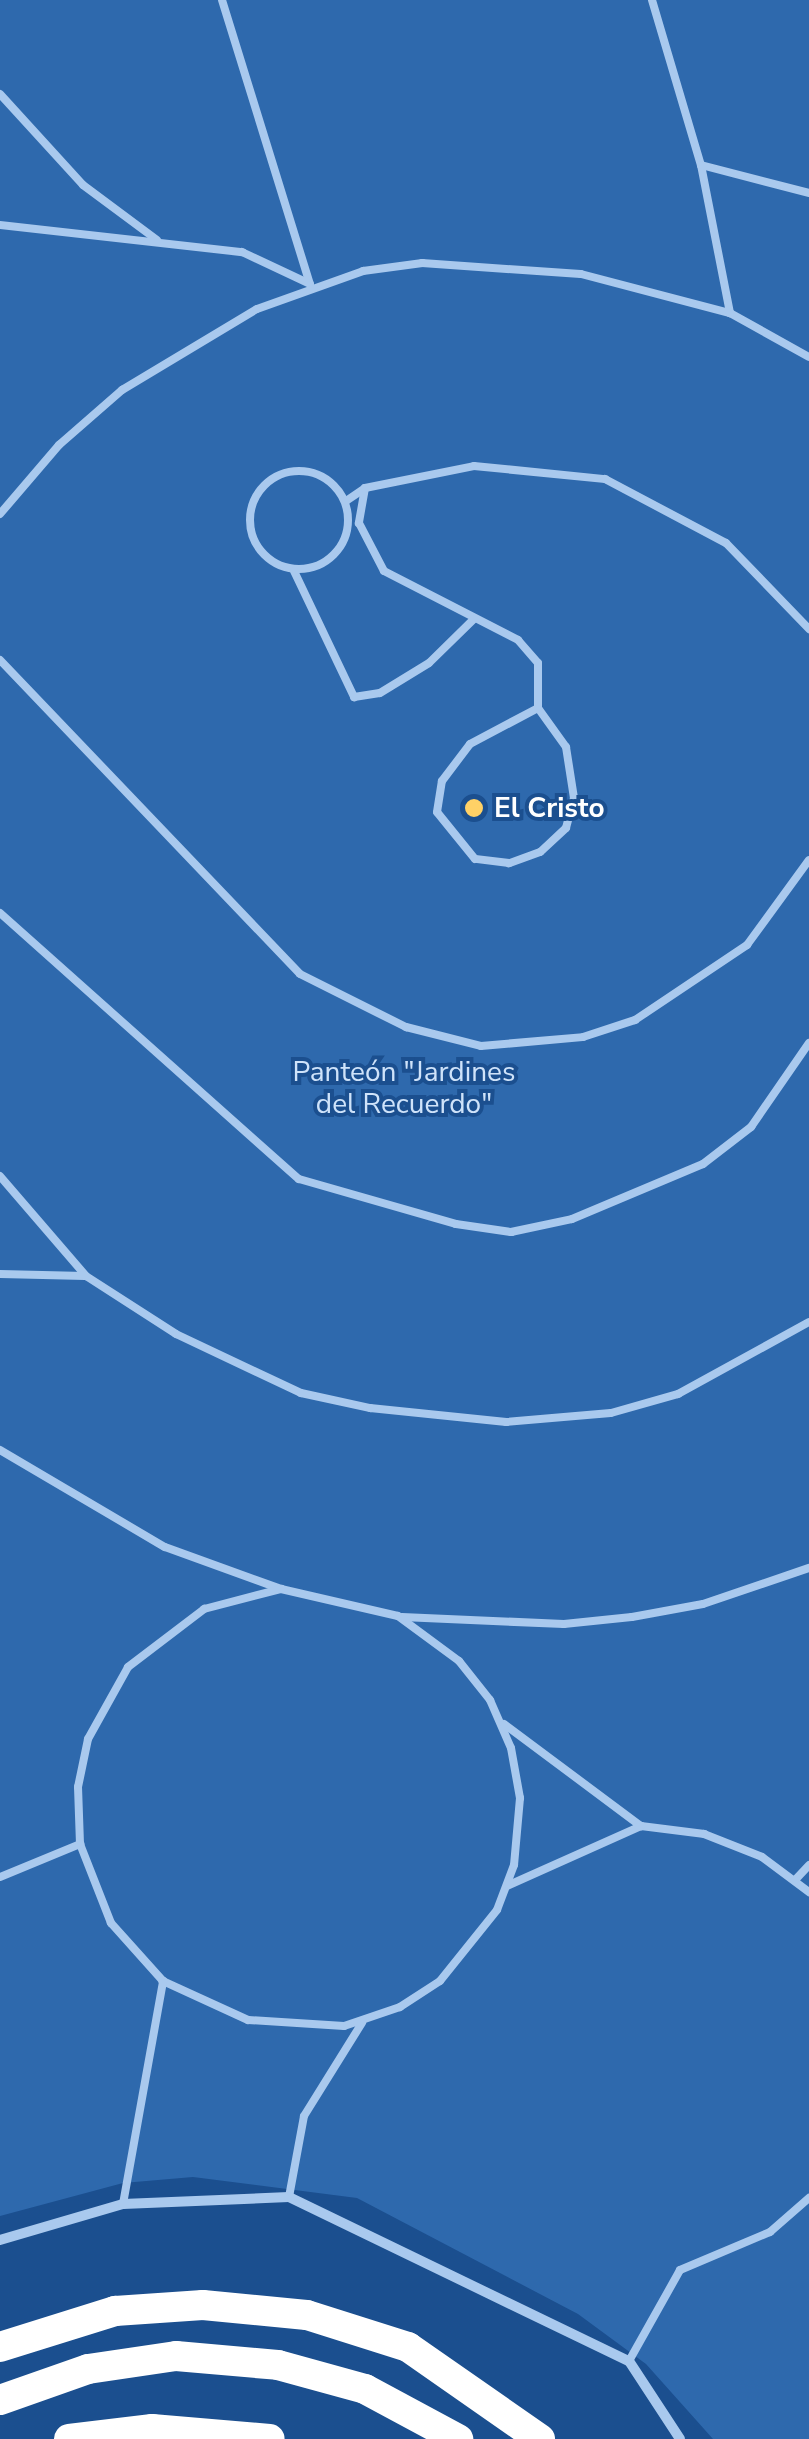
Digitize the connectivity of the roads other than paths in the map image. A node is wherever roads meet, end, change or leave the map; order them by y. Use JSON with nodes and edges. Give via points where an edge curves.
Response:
{"nodes":[{"id":1,"x":222,"y":0,"type":"edge"},
{"id":2,"x":652,"y":0,"type":"edge"},
{"id":3,"x":0,"y":96,"type":"edge"},
{"id":4,"x":701,"y":165,"type":"junction"},
{"id":5,"x":809,"y":193,"type":"edge"},
{"id":6,"x":0,"y":225,"type":"edge"},
{"id":7,"x":156,"y":240,"type":"junction"},
{"id":8,"x":310,"y":284,"type":"junction"},
{"id":9,"x":730,"y":313,"type":"junction"},
{"id":10,"x":809,"y":357,"type":"edge"},
{"id":11,"x":365,"y":488,"type":"junction"},
{"id":12,"x":346,"y":501,"type":"junction"},
{"id":13,"x":0,"y":514,"type":"edge"},
{"id":14,"x":294,"y":571,"type":"junction"},
{"id":15,"x":474,"y":618,"type":"junction"},
{"id":16,"x":809,"y":628,"type":"edge"},
{"id":17,"x":0,"y":660,"type":"edge"},
{"id":18,"x":538,"y":708,"type":"junction"},
{"id":19,"x":809,"y":860,"type":"edge"},
{"id":20,"x":0,"y":913,"type":"edge"},
{"id":21,"x":809,"y":1043,"type":"edge"},
{"id":22,"x":0,"y":1176,"type":"edge"},
{"id":23,"x":0,"y":1274,"type":"edge"},
{"id":24,"x":86,"y":1276,"type":"junction"},
{"id":25,"x":809,"y":1322,"type":"edge"},
{"id":26,"x":0,"y":1450,"type":"edge"},
{"id":27,"x":809,"y":1568,"type":"edge"},
{"id":28,"x":281,"y":1589,"type":"junction"},
{"id":29,"x":398,"y":1616,"type":"junction"},
{"id":30,"x":501,"y":1722,"type":"junction"},
{"id":31,"x":641,"y":1826,"type":"junction"},
{"id":32,"x":80,"y":1844,"type":"junction"},
{"id":33,"x":809,"y":1865,"type":"edge"},
{"id":34,"x":0,"y":1877,"type":"edge"},
{"id":35,"x":796,"y":1880,"type":"junction"},
{"id":36,"x":508,"y":1885,"type":"junction"},
{"id":37,"x":809,"y":1892,"type":"edge"},
{"id":38,"x":163,"y":1981,"type":"junction"},
{"id":39,"x":362,"y":2022,"type":"junction"},
{"id":40,"x":290,"y":2197,"type":"junction"},
{"id":41,"x":809,"y":2198,"type":"edge"},
{"id":42,"x":124,"y":2204,"type":"junction"},
{"id":43,"x":0,"y":2240,"type":"edge"},
{"id":44,"x":0,"y":2348,"type":"edge"},
{"id":45,"x":630,"y":2361,"type":"junction"},
{"id":46,"x":0,"y":2400,"type":"edge"},
{"id":47,"x":69,"y":2439,"type":"edge"},
{"id":48,"x":270,"y":2439,"type":"edge"},
{"id":49,"x":458,"y":2439,"type":"edge"},
{"id":50,"x":540,"y":2439,"type":"edge"},
{"id":51,"x":680,"y":2439,"type":"edge"}],
"edges":[{"from":1,"to":8,"type":"lane"},
{"from":2,"to":4,"type":"lane"},
{"from":3,"to":7,"type":"lane","via":[[83,185]]},
{"from":4,"to":5,"type":"lane"},
{"from":4,"to":9,"type":"lane"},
{"from":6,"to":7,"type":"lane"},
{"from":7,"to":8,"type":"lane","via":[[242,252]]},
{"from":8,"to":9,"type":"lane","via":[[422,263],[499,264],[650,288]]},
{"from":8,"to":13,"type":"lane","via":[[122,390],[59,445]]},
{"from":9,"to":10,"type":"lane"},
{"from":11,"to":12,"type":"lane"},
{"from":11,"to":15,"type":"lane","via":[[362,534],[384,571]]},
{"from":11,"to":16,"type":"lane","via":[[474,466],[605,478],[726,543]]},
{"from":12,"to":14,"type":"lane","via":[[347,535],[327,562]]},
{"from":12,"to":14,"type":"lane","via":[[329,480],[305,471],[279,474],[258,491],[249,515],[253,541],[270,561]]},
{"from":14,"to":15,"type":"lane","via":[[354,697],[380,693],[429,663]]},
{"from":15,"to":18,"type":"lane","via":[[518,640],[538,663]]},
{"from":17,"to":19,"type":"lane","via":[[300,974],[406,1027],[481,1046],[583,1037],[635,1020],[747,945]]},
{"from":18,"to":18,"type":"lane","via":[[566,747],[574,798],[566,828],[540,852],[509,862],[474,859],[437,812],[442,782],[470,744]]},
{"from":20,"to":21,"type":"lane","via":[[299,1179],[456,1224],[510,1232],[572,1219],[688,1172],[751,1127]]},
{"from":22,"to":24,"type":"lane"},
{"from":23,"to":24,"type":"lane"},
{"from":24,"to":25,"type":"lane","via":[[226,1363],[301,1393],[431,1418],[556,1422],[611,1413],[678,1394]]},
{"from":26,"to":28,"type":"lane","via":[[166,1547]]},
{"from":27,"to":29,"type":"lane","via":[[703,1604],[632,1617],[564,1624]]},
{"from":28,"to":29,"type":"lane"},
{"from":28,"to":32,"type":"lane","via":[[204,1609],[128,1667],[88,1739],[78,1786]]},
{"from":29,"to":30,"type":"lane","via":[[460,1660]]},
{"from":30,"to":31,"type":"lane"},
{"from":30,"to":36,"type":"lane","via":[[520,1798]]},
{"from":31,"to":35,"type":"lane","via":[[704,1834]]},
{"from":31,"to":36,"type":"lane"},
{"from":32,"to":34,"type":"lane"},
{"from":32,"to":38,"type":"lane","via":[[111,1924]]},
{"from":33,"to":35,"type":"lane"},
{"from":35,"to":37,"type":"lane"},
{"from":36,"to":39,"type":"lane","via":[[460,1964],[416,1998]]},
{"from":38,"to":39,"type":"lane","via":[[248,2020]]},
{"from":38,"to":42,"type":"lane"},
{"from":39,"to":40,"type":"lane","via":[[304,2116]]},
{"from":40,"to":42,"type":"street"},
{"from":40,"to":45,"type":"street"},
{"from":41,"to":45,"type":"lane","via":[[770,2232],[680,2270]]},
{"from":42,"to":43,"type":"street"},
{"from":44,"to":50,"type":"highway","via":[[115,2312],[203,2305],[308,2315],[408,2347],[500,2405]]},
{"from":45,"to":51,"type":"street"},
{"from":46,"to":49,"type":"highway","via":[[88,2369],[176,2356],[278,2364],[364,2389]]},
{"from":47,"to":48,"type":"highway","via":[[152,2429]]}]}
